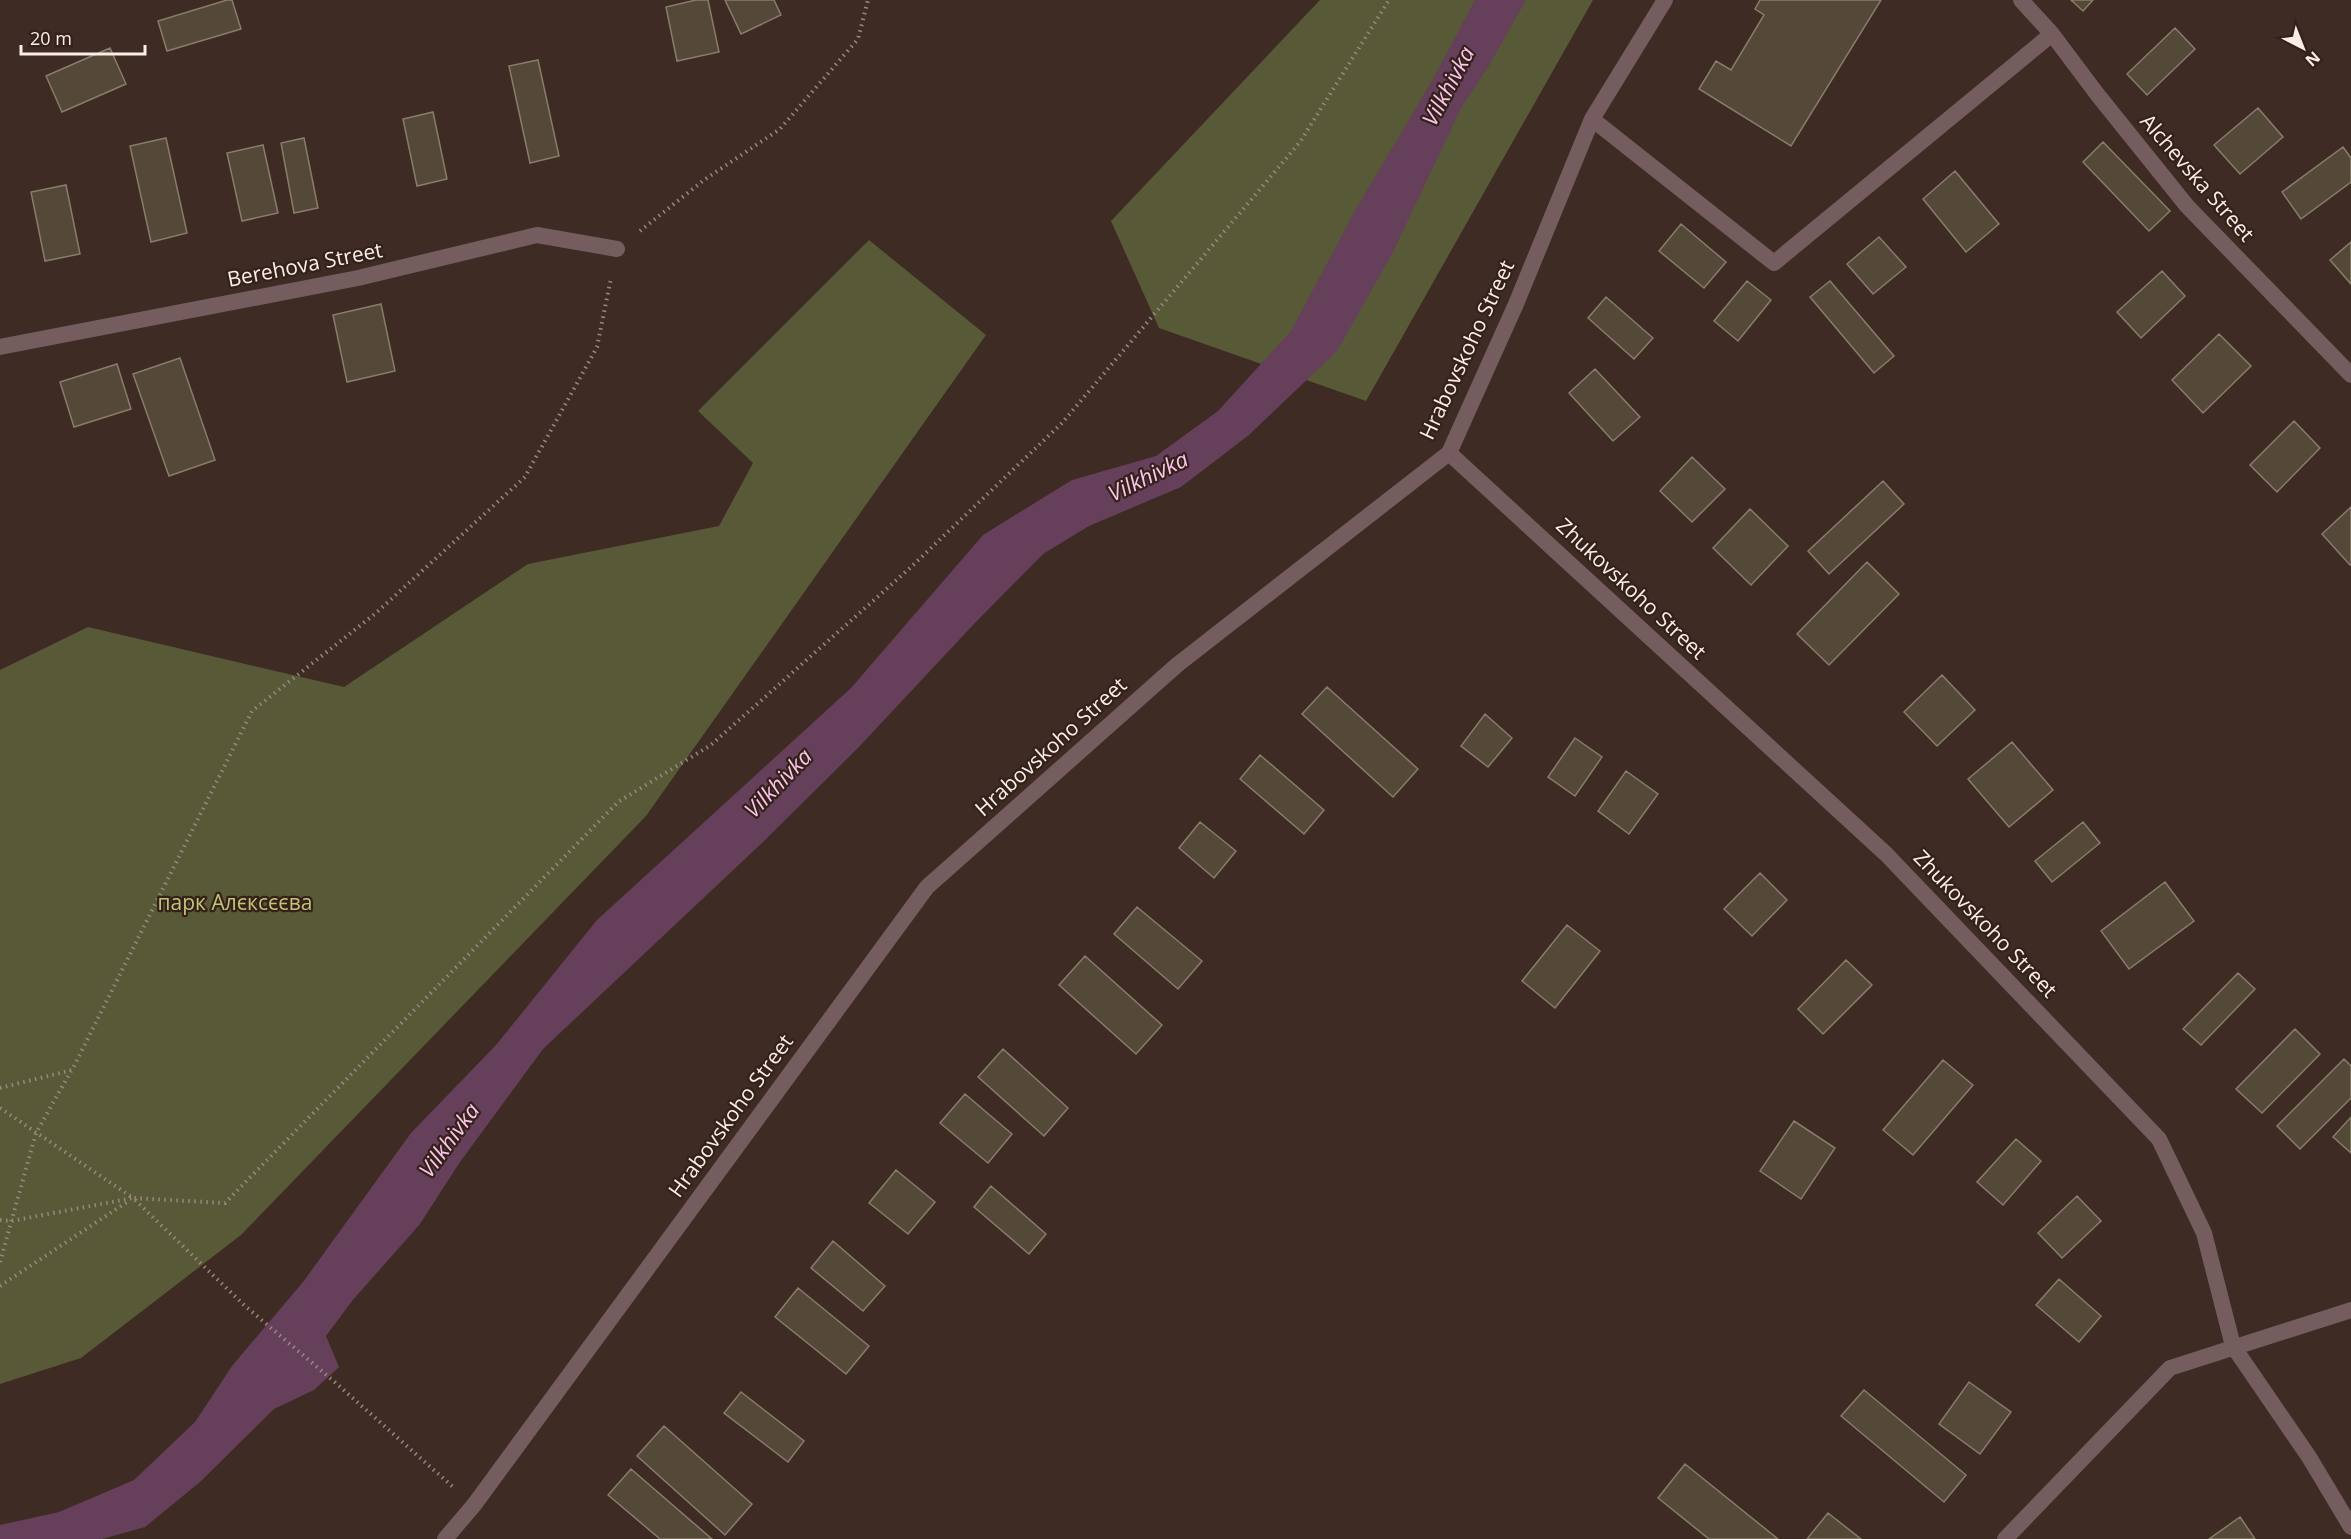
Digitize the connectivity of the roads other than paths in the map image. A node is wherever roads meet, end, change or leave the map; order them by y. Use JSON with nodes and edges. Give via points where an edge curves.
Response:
{"nodes":[{"id":1,"x":1665,"y":0,"type":"edge"},
{"id":2,"x":2021,"y":0,"type":"edge"},
{"id":3,"x":2052,"y":34,"type":"junction"},
{"id":4,"x":1593,"y":119,"type":"junction"},
{"id":5,"x":617,"y":249,"type":"road end"},
{"id":6,"x":0,"y":347,"type":"edge"},
{"id":7,"x":2351,"y":375,"type":"edge"},
{"id":8,"x":1449,"y":453,"type":"junction"},
{"id":9,"x":2351,"y":1310,"type":"edge"},
{"id":10,"x":2233,"y":1346,"type":"junction"},
{"id":11,"x":2351,"y":1527,"type":"edge"},
{"id":12,"x":445,"y":1539,"type":"edge"},
{"id":13,"x":2005,"y":1539,"type":"edge"}],
"edges":[{"from":1,"to":4,"type":"street","name":"Hrabovskoho Street"},
{"from":2,"to":3,"type":"street","name":"Alchevska Street"},
{"from":3,"to":4,"type":"street","via":[[1774,263]]},
{"from":3,"to":7,"type":"street","name":"Alchevska Street","via":[[2187,206]]},
{"from":4,"to":8,"type":"street","name":"Hrabovskoho Street"},
{"from":5,"to":6,"type":"street","name":"Berehova Street","via":[[537,235],[358,278]]},
{"from":8,"to":10,"type":"street","name":"Zhukovskoho Street","via":[[1886,854],[2159,1139],[2204,1233]]},
{"from":8,"to":12,"type":"street","name":"Hrabovskoho Street","via":[[1176,665],[927,887],[474,1505]]},
{"from":9,"to":10,"type":"street"},
{"from":10,"to":11,"type":"street","name":"Zhukovskoho Street","via":[[2309,1457]]},
{"from":10,"to":13,"type":"street","via":[[2170,1368]]}]}
